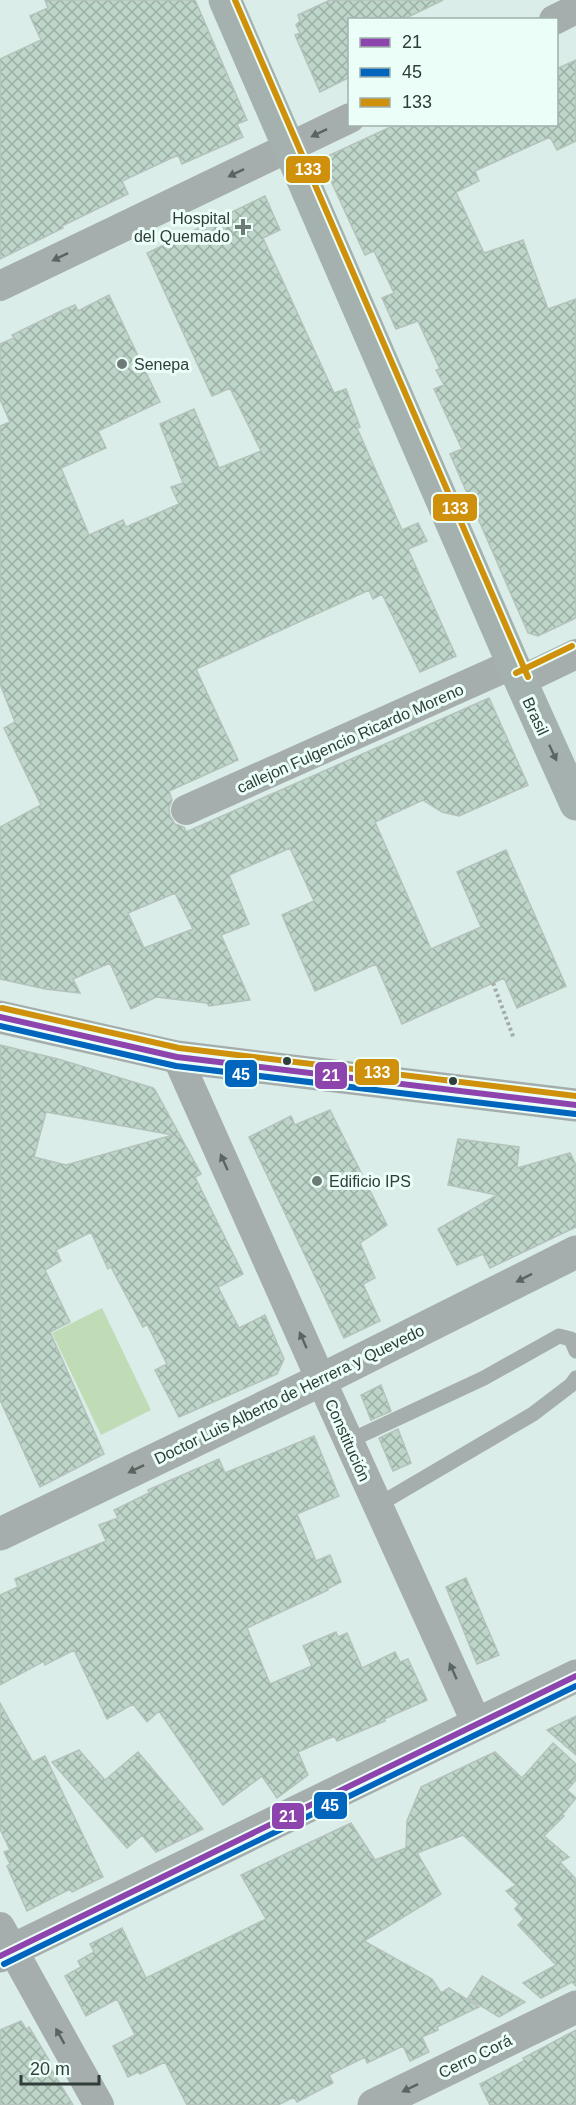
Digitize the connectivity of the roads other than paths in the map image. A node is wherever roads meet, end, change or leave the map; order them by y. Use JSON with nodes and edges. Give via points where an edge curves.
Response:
{"nodes":[{"id":1,"x":225,"y":0,"type":"edge"},
{"id":2,"x":576,"y":9,"type":"edge"},
{"id":3,"x":558,"y":18,"type":"edge"},
{"id":4,"x":348,"y":119,"type":"edge"},
{"id":5,"x":288,"y":147,"type":"junction"},
{"id":6,"x":0,"y":286,"type":"edge"},
{"id":7,"x":576,"y":654,"type":"edge"},
{"id":8,"x":516,"y":673,"type":"junction"},
{"id":9,"x":576,"y":804,"type":"edge"},
{"id":10,"x":186,"y":810,"type":"dead end"},
{"id":11,"x":0,"y":1017,"type":"edge"},
{"id":12,"x":177,"y":1057,"type":"junction"},
{"id":13,"x":576,"y":1105,"type":"edge"},
{"id":14,"x":576,"y":1252,"type":"edge"},
{"id":15,"x":576,"y":1351,"type":"edge"},
{"id":16,"x":576,"y":1378,"type":"edge"},
{"id":17,"x":321,"y":1380,"type":"junction"},
{"id":18,"x":349,"y":1440,"type":"junction"},
{"id":19,"x":378,"y":1505,"type":"junction"},
{"id":20,"x":0,"y":1534,"type":"edge"},
{"id":21,"x":576,"y":1676,"type":"edge"},
{"id":22,"x":477,"y":1724,"type":"junction"},
{"id":23,"x":4,"y":1944,"type":"edge"},
{"id":24,"x":576,"y":2007,"type":"edge"},
{"id":25,"x":99,"y":2105,"type":"edge"},
{"id":26,"x":374,"y":2105,"type":"edge"}],
"edges":[{"from":1,"to":5,"type":"main road","name":"Brasil"},
{"from":2,"to":3,"type":"street"},
{"from":4,"to":5,"type":"street","one_way":true},
{"from":5,"to":6,"type":"street","one_way":true},
{"from":5,"to":8,"type":"main road","name":"Brasil"},
{"from":7,"to":8,"type":"street","name":"callejon Fulgencio Ricardo Moreno"},
{"from":8,"to":9,"type":"main road","name":"Brasil","one_way":true},
{"from":8,"to":10,"type":"street","name":"callejon Fulgencio Ricardo Moreno"},
{"from":11,"to":12,"type":"main road"},
{"from":12,"to":13,"type":"main road"},
{"from":17,"to":12,"type":"street","name":"Constitución","one_way":true},
{"from":14,"to":17,"type":"street","name":"Doctor Luis Alberto de Herrera y Quevedo","one_way":true},
{"from":15,"to":18,"type":"lane","via":[[571,1339],[559,1336],[484,1378]]},
{"from":16,"to":19,"type":"lane","via":[[533,1414]]},
{"from":17,"to":18,"type":"street","name":"Constitución"},
{"from":17,"to":20,"type":"street","name":"Doctor Luis Alberto de Herrera y Quevedo","one_way":true},
{"from":18,"to":19,"type":"street","name":"Constitución"},
{"from":22,"to":19,"type":"street","name":"Constitución","one_way":true},
{"from":21,"to":22,"type":"street"},
{"from":22,"to":23,"type":"street"},
{"from":25,"to":23,"type":"street","one_way":true},
{"from":24,"to":26,"type":"street","name":"Cerro Corá","one_way":true}]}
